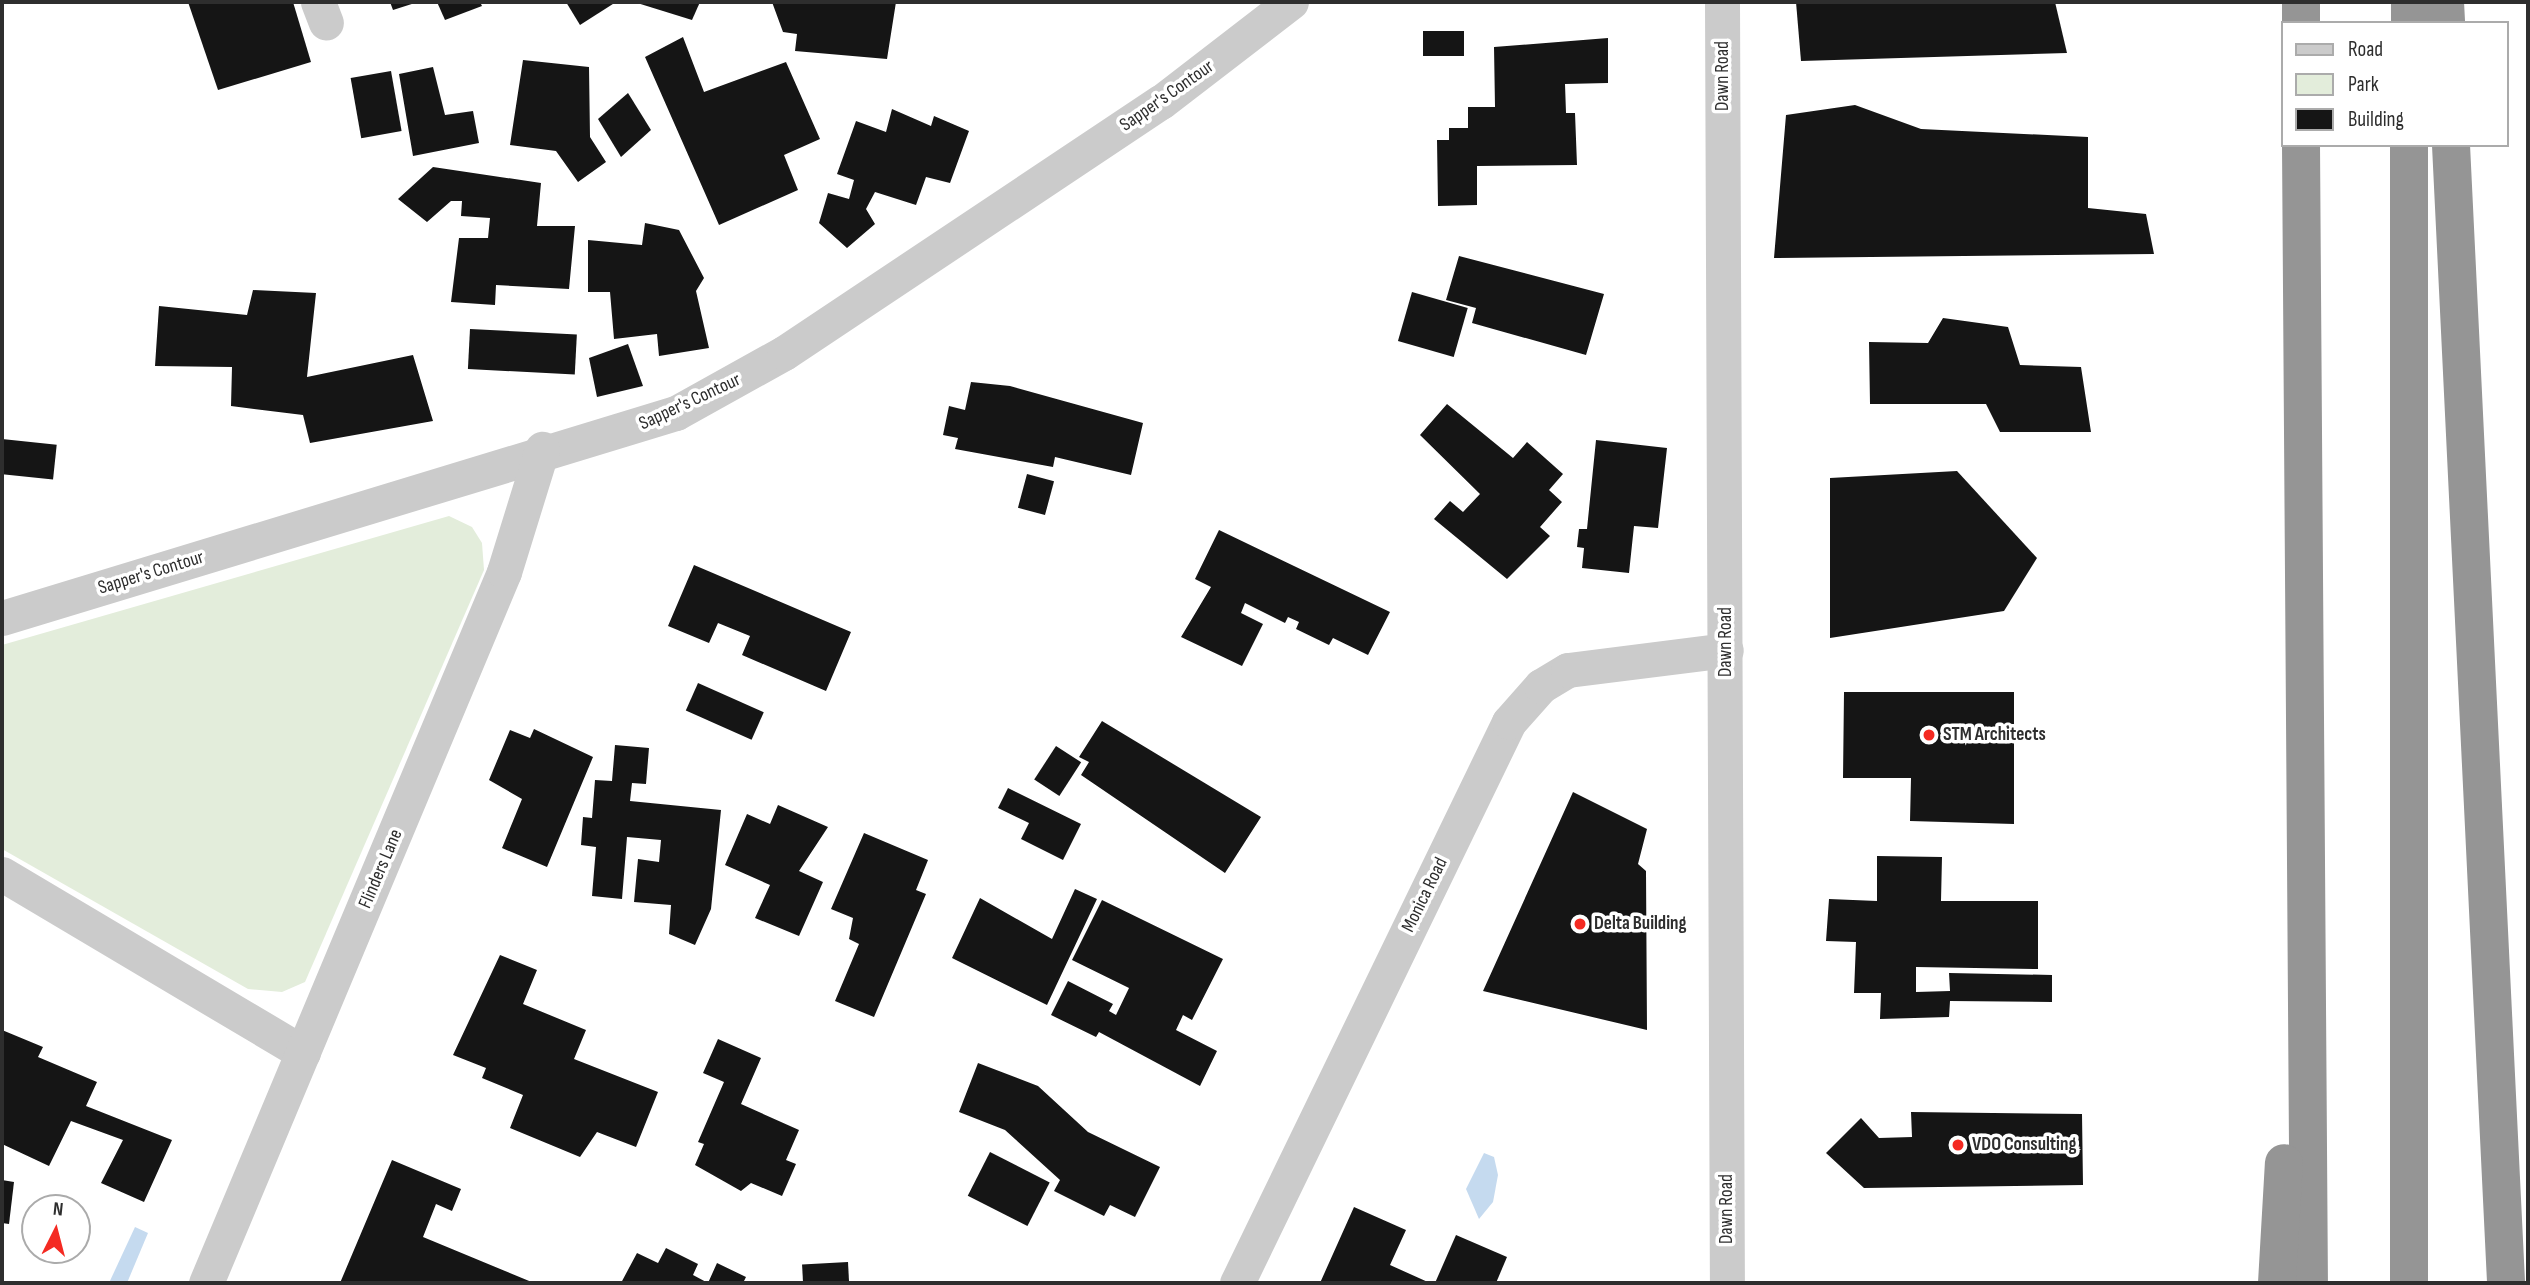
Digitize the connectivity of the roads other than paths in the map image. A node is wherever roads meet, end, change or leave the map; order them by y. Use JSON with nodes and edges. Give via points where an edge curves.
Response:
{"nodes":[{"id":1,"x":1291,"y":2,"type":"edge"},
{"id":2,"x":1723,"y":2,"type":"edge"},
{"id":3,"x":2301,"y":2,"type":"edge"},
{"id":4,"x":2410,"y":2,"type":"edge"},
{"id":5,"x":2445,"y":2,"type":"edge"},
{"id":6,"x":2301,"y":21,"type":"edge"},
{"id":7,"x":2410,"y":21,"type":"edge"},
{"id":8,"x":2446,"y":21,"type":"edge"},
{"id":9,"x":2301,"y":147,"type":"edge"},
{"id":10,"x":2409,"y":147,"type":"edge"},
{"id":11,"x":2451,"y":147,"type":"edge"},
{"id":12,"x":542,"y":449,"type":"junction"},
{"id":13,"x":2,"y":618,"type":"edge"},
{"id":14,"x":1726,"y":650,"type":"junction"},
{"id":15,"x":2301,"y":843,"type":"junction"},
{"id":16,"x":2,"y":874,"type":"edge"},
{"id":17,"x":303,"y":1053,"type":"junction"},
{"id":18,"x":206,"y":1283,"type":"edge"},
{"id":19,"x":1237,"y":1283,"type":"edge"},
{"id":20,"x":1727,"y":1283,"type":"edge"},
{"id":21,"x":2277,"y":1283,"type":"edge"},
{"id":22,"x":2309,"y":1283,"type":"edge"},
{"id":23,"x":2409,"y":1283,"type":"edge"},
{"id":24,"x":2506,"y":1283,"type":"edge"}],
"edges":[{"from":1,"to":12,"type":"street","name":"Sapper's Contour","via":[[1161,103],[739,381],[637,427]]},
{"from":2,"to":14,"type":"street","name":"Dawn Road"},
{"from":3,"to":6,"type":"highway"},
{"from":4,"to":7,"type":"highway"},
{"from":5,"to":8,"type":"highway"},
{"from":9,"to":15,"type":"highway"},
{"from":10,"to":23,"type":"highway"},
{"from":11,"to":24,"type":"highway"},
{"from":12,"to":13,"type":"street","name":"Sapper's Contour","via":[[440,487]]},
{"from":12,"to":17,"type":"street","name":"Flinders Lane","via":[[504,572]]},
{"from":14,"to":19,"type":"street","name":"Monica Road","via":[[1568,670],[1541,686],[1509,722]]},
{"from":14,"to":20,"type":"street","name":"Dawn Road"},
{"from":15,"to":21,"type":"highway"},
{"from":15,"to":22,"type":"highway"},
{"from":16,"to":17,"type":"street"},
{"from":17,"to":18,"type":"street","name":"Flinders Lane"}]}
